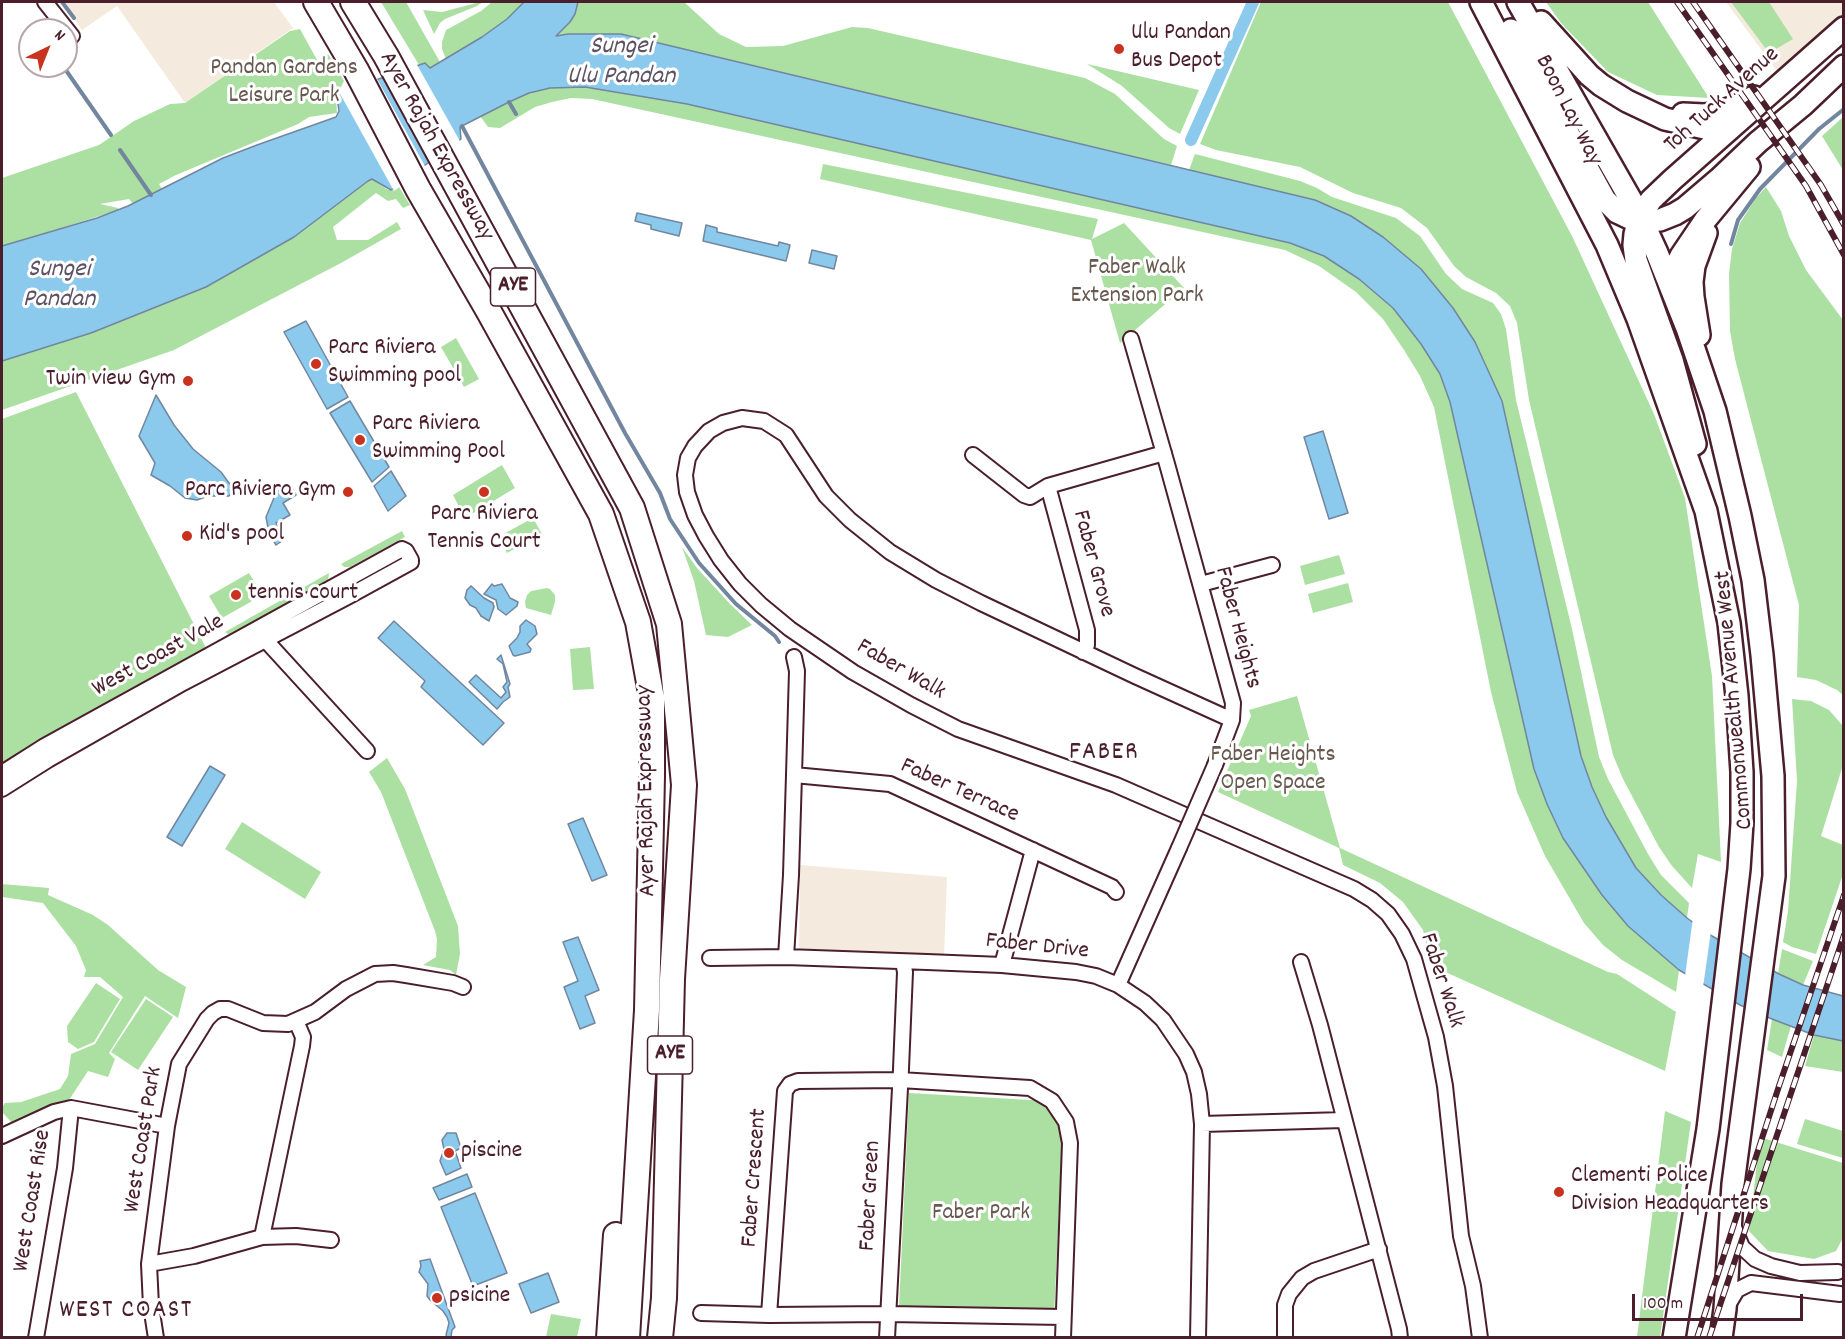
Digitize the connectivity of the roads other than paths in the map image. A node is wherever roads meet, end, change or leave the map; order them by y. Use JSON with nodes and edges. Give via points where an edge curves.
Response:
{"nodes":[{"id":1,"x":45,"y":2,"type":"edge"},
{"id":2,"x":316,"y":2,"type":"edge"},
{"id":3,"x":353,"y":2,"type":"edge"},
{"id":4,"x":1481,"y":2,"type":"edge"},
{"id":5,"x":1493,"y":2,"type":"edge"},
{"id":6,"x":1518,"y":2,"type":"edge"},
{"id":7,"x":1523,"y":2,"type":"edge"},
{"id":8,"x":58,"y":18,"type":"edge"},
{"id":9,"x":1844,"y":28,"type":"edge"},
{"id":10,"x":1844,"y":66,"type":"edge"},
{"id":11,"x":1780,"y":84,"type":"junction"},
{"id":12,"x":1627,"y":101,"type":"junction"},
{"id":13,"x":1803,"y":105,"type":"junction"},
{"id":14,"x":1740,"y":119,"type":"junction"},
{"id":15,"x":1728,"y":192,"type":"junction"},
{"id":16,"x":1641,"y":220,"type":"junction"},
{"id":17,"x":1607,"y":245,"type":"joint"},
{"id":18,"x":1673,"y":292,"type":"junction"},
{"id":19,"x":1131,"y":339,"type":"dead end"},
{"id":20,"x":1706,"y":383,"type":"junction"},
{"id":21,"x":1164,"y":453,"type":"junction"},
{"id":22,"x":972,"y":455,"type":"dead end"},
{"id":23,"x":1048,"y":486,"type":"junction"},
{"id":24,"x":1706,"y":511,"type":"junction"},
{"id":25,"x":1272,"y":565,"type":"dead end"},
{"id":26,"x":342,"y":583,"type":"junction"},
{"id":27,"x":1201,"y":584,"type":"junction"},
{"id":28,"x":349,"y":596,"type":"junction"},
{"id":29,"x":260,"y":634,"type":"junction"},
{"id":30,"x":1083,"y":652,"type":"junction"},
{"id":31,"x":794,"y":657,"type":"dead end"},
{"id":32,"x":1232,"y":720,"type":"junction"},
{"id":33,"x":367,"y":751,"type":"dead end"},
{"id":34,"x":2,"y":773,"type":"edge"},
{"id":35,"x":794,"y":775,"type":"junction"},
{"id":36,"x":2,"y":789,"type":"edge"},
{"id":37,"x":1033,"y":850,"type":"junction"},
{"id":38,"x":1116,"y":892,"type":"dead end"},
{"id":39,"x":786,"y":957,"type":"junction"},
{"id":40,"x":710,"y":958,"type":"dead end"},
{"id":41,"x":903,"y":962,"type":"junction"},
{"id":42,"x":1301,"y":962,"type":"dead end"},
{"id":43,"x":1002,"y":965,"type":"junction"},
{"id":44,"x":1118,"y":985,"type":"junction"},
{"id":45,"x":463,"y":987,"type":"dead end"},
{"id":46,"x":296,"y":1021,"type":"junction"},
{"id":47,"x":900,"y":1080,"type":"junction"},
{"id":48,"x":641,"y":1104,"type":"junction"},
{"id":49,"x":71,"y":1108,"type":"junction"},
{"id":50,"x":1344,"y":1120,"type":"junction"},
{"id":51,"x":1202,"y":1124,"type":"junction"},
{"id":52,"x":167,"y":1126,"type":"junction"},
{"id":53,"x":2,"y":1136,"type":"edge"},
{"id":54,"x":1731,"y":1220,"type":"junction"},
{"id":55,"x":262,"y":1237,"type":"junction"},
{"id":56,"x":331,"y":1240,"type":"dead end"},
{"id":57,"x":1379,"y":1249,"type":"junction"},
{"id":58,"x":149,"y":1264,"type":"junction"},
{"id":59,"x":1841,"y":1271,"type":"edge"},
{"id":60,"x":1842,"y":1294,"type":"edge"},
{"id":61,"x":1725,"y":1309,"type":"junction"},
{"id":62,"x":701,"y":1313,"type":"dead end"},
{"id":63,"x":889,"y":1314,"type":"junction"},
{"id":64,"x":769,"y":1315,"type":"junction"},
{"id":65,"x":1063,"y":1317,"type":"junction"},
{"id":66,"x":1478,"y":1336,"type":"edge"},
{"id":67,"x":36,"y":1338,"type":"edge"},
{"id":68,"x":156,"y":1338,"type":"edge"},
{"id":69,"x":609,"y":1338,"type":"edge"},
{"id":70,"x":627,"y":1338,"type":"edge"},
{"id":71,"x":660,"y":1338,"type":"edge"},
{"id":72,"x":887,"y":1338,"type":"edge"},
{"id":73,"x":1063,"y":1338,"type":"edge"},
{"id":74,"x":1198,"y":1338,"type":"edge"},
{"id":75,"x":1285,"y":1338,"type":"edge"},
{"id":76,"x":1400,"y":1338,"type":"edge"},
{"id":77,"x":1674,"y":1338,"type":"edge"},
{"id":78,"x":1721,"y":1338,"type":"edge"}],
"edges":[{"from":1,"to":8,"type":"street"},
{"from":2,"to":48,"type":"highway","name":"Ayer Rajah Expressway","number":"AYE","via":[[601,514],[638,622],[652,699],[647,1010]]},
{"from":3,"to":71,"type":"highway","name":"Ayer Rajah Expressway","number":"AYE","via":[[632,508],[669,624],[684,785],[672,979]]},
{"from":4,"to":17,"type":"main road","name":"Boon Lay Way"},
{"from":5,"to":16,"type":"main road","via":[[1605,200],[1617,212]]},
{"from":6,"to":16,"type":"main road","name":"Boon Lay Way"},
{"from":7,"to":12,"type":"main road","via":[[1589,75]]},
{"from":9,"to":11,"type":"main road","name":"Toh Tuck Avenue"},
{"from":10,"to":13,"type":"main road"},
{"from":11,"to":12,"type":"main road","via":[[1734,107],[1704,115],[1671,113]]},
{"from":11,"to":14,"type":"main road","name":"Toh Tuck Avenue"},
{"from":12,"to":14,"type":"main road","via":[[1665,118],[1709,129],[1724,129]]},
{"from":13,"to":15,"type":"main road"},
{"from":13,"to":16,"type":"main road","via":[[1685,208],[1660,220]]},
{"from":14,"to":16,"type":"main road","name":"Toh Tuck Avenue","via":[[1651,200]]},
{"from":15,"to":18,"type":"main road","via":[[1677,264]]},
{"from":15,"to":20,"type":"main road","via":[[1706,232],[1694,266],[1693,297]]},
{"from":16,"to":18,"type":"main road","name":"Commonwealth Avenue West"},
{"from":16,"to":24,"type":"main road","via":[[1635,234],[1636,260],[1683,396],[1696,445]]},
{"from":17,"to":24,"type":"main road","name":"Commonwealth Avenue West","via":[[1642,330]]},
{"from":18,"to":20,"type":"main road","name":"Commonwealth Avenue West"},
{"from":19,"to":21,"type":"street","name":"Faber Heights"},
{"from":20,"to":54,"type":"main road","name":"Commonwealth Avenue West","via":[[1726,453],[1753,580],[1773,776],[1774,876]]},
{"from":21,"to":23,"type":"street","name":"Faber Grove"},
{"from":21,"to":27,"type":"street","name":"Faber Heights"},
{"from":22,"to":23,"type":"street","name":"Faber Grove","via":[[1027,497]]},
{"from":23,"to":30,"type":"street","name":"Faber Grove","via":[[1087,630]]},
{"from":24,"to":77,"type":"main road","name":"Commonwealth Avenue West","via":[[1729,623],[1742,772],[1742,822],[1708,1129]]},
{"from":25,"to":27,"type":"street"},
{"from":26,"to":28,"type":"street"},
{"from":26,"to":28,"type":"street","name":"West Coast Vale","via":[[402,549],[411,560]]},
{"from":26,"to":29,"type":"street","name":"West Coast Vale"},
{"from":27,"to":32,"type":"street","name":"Faber Heights","via":[[1229,685]]},
{"from":28,"to":29,"type":"street","name":"West Coast Vale"},
{"from":29,"to":33,"type":"street","name":"West Coast Vale"},
{"from":29,"to":34,"type":"street","name":"West Coast Vale","via":[[43,747]]},
{"from":29,"to":36,"type":"street","name":"West Coast Vale"},
{"from":30,"to":32,"type":"street","name":"Faber Walk"},
{"from":30,"to":66,"type":"street","name":"Faber Walk","via":[[972,599],[890,552],[826,496],[786,435],[764,421],[742,418],[723,423],[709,431],[688,458],[687,492],[695,515],[721,560],[740,584],[790,629],[852,672],[958,729],[1116,785],[1354,889],[1388,914],[1414,959],[1436,1037],[1461,1236],[1476,1299]]},
{"from":31,"to":35,"type":"street"},
{"from":32,"to":44,"type":"street","name":"Faber Heights","bridge":true},
{"from":35,"to":37,"type":"street","name":"Faber Terrace","via":[[890,784]]},
{"from":35,"to":39,"type":"street"},
{"from":37,"to":38,"type":"street","name":"Faber Terrace"},
{"from":37,"to":43,"type":"street","name":"Faber Terrace"},
{"from":39,"to":40,"type":"street","name":"Faber Drive"},
{"from":39,"to":41,"type":"street","name":"Faber Drive"},
{"from":41,"to":43,"type":"street","name":"Faber Drive"},
{"from":41,"to":47,"type":"street","name":"Faber Green"},
{"from":42,"to":50,"type":"street"},
{"from":43,"to":44,"type":"street","name":"Faber Drive","via":[[1076,972]]},
{"from":44,"to":51,"type":"street","name":"Faber Drive","via":[[1163,1020],[1186,1054],[1194,1072]]},
{"from":45,"to":46,"type":"street","name":"West Coast Park","via":[[400,974],[375,974]]},
{"from":46,"to":52,"type":"street","name":"West Coast Park","via":[[263,1023],[228,1009],[213,1013],[179,1064]]},
{"from":46,"to":55,"type":"street","via":[[303,1037],[302,1046]]},
{"from":47,"to":63,"type":"street","name":"Faber Green"},
{"from":47,"to":64,"type":"street","name":"Faber Crescent","via":[[798,1082],[785,1091]]},
{"from":47,"to":65,"type":"street","via":[[1030,1088],[1052,1101],[1066,1122],[1070,1143]]},
{"from":48,"to":69,"type":"highway","via":[[620,1190]]},
{"from":48,"to":70,"type":"highway","name":"Ayer Rajah Expressway","number":"AYE"},
{"from":49,"to":52,"type":"street","name":"West Coast Rise"},
{"from":49,"to":53,"type":"street","name":"West Coast Rise"},
{"from":49,"to":67,"type":"street","name":"West Coast Rise"},
{"from":50,"to":51,"type":"street"},
{"from":50,"to":57,"type":"street"},
{"from":51,"to":74,"type":"street","name":"Faber Drive"},
{"from":52,"to":58,"type":"street","name":"West Coast Park"},
{"from":54,"to":59,"type":"street","via":[[1742,1247],[1755,1259],[1800,1273]]},
{"from":54,"to":61,"type":"main road","name":"Commonwealth Avenue West"},
{"from":55,"to":56,"type":"street"},
{"from":55,"to":58,"type":"street"},
{"from":57,"to":75,"type":"street","via":[[1302,1278],[1285,1305]]},
{"from":57,"to":76,"type":"street"},
{"from":58,"to":68,"type":"street","name":"West Coast Park"},
{"from":59,"to":60,"type":"street","via":[[1834,1283]]},
{"from":60,"to":61,"type":"street","via":[[1751,1282],[1737,1290]]},
{"from":61,"to":78,"type":"main road","name":"Commonwealth Avenue West"},
{"from":62,"to":64,"type":"street"},
{"from":63,"to":64,"type":"street"},
{"from":63,"to":65,"type":"street"},
{"from":63,"to":72,"type":"street","name":"Faber Green"},
{"from":65,"to":73,"type":"street"}]}
